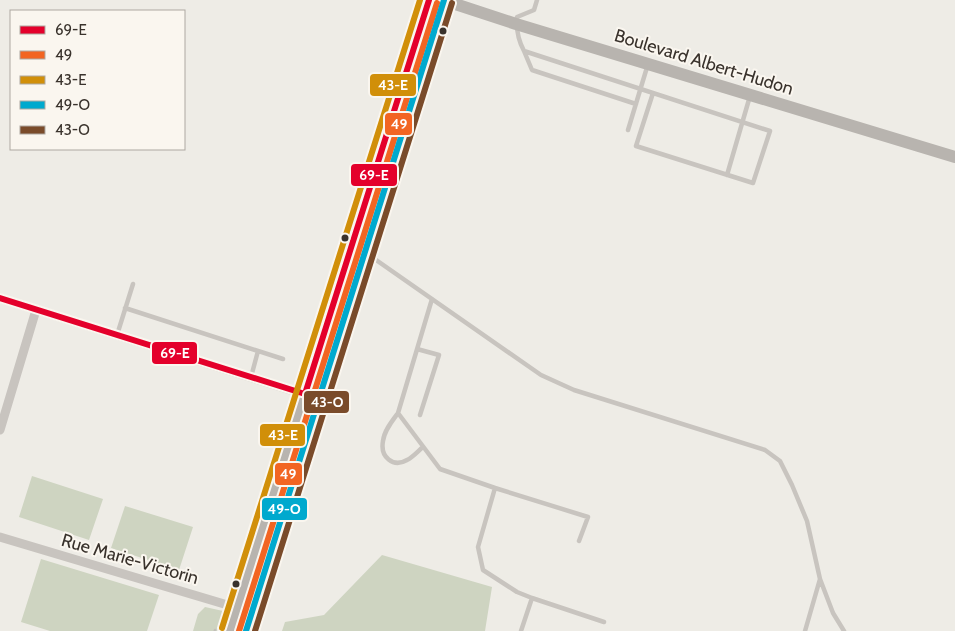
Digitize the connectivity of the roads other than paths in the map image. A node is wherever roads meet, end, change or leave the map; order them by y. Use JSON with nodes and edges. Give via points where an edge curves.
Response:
{"nodes":[{"id":1,"x":429,"y":0,"type":"edge"},
{"id":2,"x":444,"y":0,"type":"edge"},
{"id":3,"x":537,"y":0,"type":"edge"},
{"id":4,"x":516,"y":24,"type":"junction"},
{"id":5,"x":524,"y":51,"type":"junction"},
{"id":6,"x":648,"y":63,"type":"junction"},
{"id":7,"x":640,"y":90,"type":"junction"},
{"id":8,"x":653,"y":93,"type":"junction"},
{"id":9,"x":750,"y":95,"type":"junction"},
{"id":10,"x":636,"y":104,"type":"junction"},
{"id":11,"x":743,"y":122,"type":"junction"},
{"id":12,"x":628,"y":130,"type":"dead end"},
{"id":13,"x":955,"y":156,"type":"edge"},
{"id":14,"x":727,"y":175,"type":"junction"},
{"id":15,"x":370,"y":189,"type":"junction"},
{"id":16,"x":383,"y":194,"type":"junction"},
{"id":17,"x":359,"y":221,"type":"junction"},
{"id":18,"x":373,"y":226,"type":"junction"},
{"id":19,"x":348,"y":258,"type":"junction"},
{"id":20,"x":364,"y":258,"type":"junction"},
{"id":21,"x":133,"y":284,"type":"dead end"},
{"id":22,"x":0,"y":298,"type":"edge"},
{"id":23,"x":432,"y":299,"type":"junction"},
{"id":24,"x":125,"y":308,"type":"junction"},
{"id":25,"x":36,"y":310,"type":"junction"},
{"id":26,"x":117,"y":335,"type":"junction"},
{"id":27,"x":417,"y":349,"type":"junction"},
{"id":28,"x":258,"y":351,"type":"junction"},
{"id":29,"x":283,"y":359,"type":"dead end"},
{"id":30,"x":250,"y":377,"type":"junction"},
{"id":31,"x":305,"y":394,"type":"junction"},
{"id":32,"x":318,"y":399,"type":"junction"},
{"id":33,"x":398,"y":413,"type":"junction"},
{"id":34,"x":420,"y":416,"type":"dead end"},
{"id":35,"x":0,"y":430,"type":"edge"},
{"id":36,"x":423,"y":447,"type":"junction"},
{"id":37,"x":495,"y":488,"type":"junction"},
{"id":38,"x":0,"y":537,"type":"edge"},
{"id":39,"x":579,"y":541,"type":"dead end"},
{"id":40,"x":820,"y":579,"type":"junction"},
{"id":41,"x":532,"y":598,"type":"junction"},
{"id":42,"x":238,"y":607,"type":"junction"},
{"id":43,"x":251,"y":612,"type":"junction"},
{"id":44,"x":604,"y":622,"type":"dead end"},
{"id":45,"x":230,"y":631,"type":"edge"},
{"id":46,"x":246,"y":631,"type":"edge"},
{"id":47,"x":521,"y":631,"type":"edge"},
{"id":48,"x":805,"y":631,"type":"edge"},
{"id":49,"x":844,"y":631,"type":"edge"}],
"edges":[{"from":1,"to":15,"type":"street"},
{"from":2,"to":4,"type":"street","name":"Boulevard Albert-Hudon"},
{"from":2,"to":16,"type":"street"},
{"from":3,"to":4,"type":"lane","via":[[534,10],[517,17]]},
{"from":4,"to":5,"type":"lane"},
{"from":4,"to":6,"type":"street","name":"Boulevard Albert-Hudon"},
{"from":5,"to":7,"type":"lane"},
{"from":5,"to":10,"type":"lane","via":[[532,70]]},
{"from":6,"to":7,"type":"lane"},
{"from":6,"to":9,"type":"street","name":"Boulevard Albert-Hudon"},
{"from":7,"to":8,"type":"lane"},
{"from":7,"to":10,"type":"lane"},
{"from":8,"to":11,"type":"lane"},
{"from":8,"to":14,"type":"lane","via":[[636,146]]},
{"from":9,"to":11,"type":"lane"},
{"from":9,"to":13,"type":"street","name":"Boulevard Albert-Hudon"},
{"from":10,"to":12,"type":"lane"},
{"from":11,"to":14,"type":"lane"},
{"from":11,"to":14,"type":"lane","via":[[770,131],[753,184]]},
{"from":15,"to":16,"type":"lane"},
{"from":15,"to":17,"type":"street"},
{"from":16,"to":18,"type":"street"},
{"from":17,"to":18,"type":"lane"},
{"from":17,"to":19,"type":"street"},
{"from":18,"to":20,"type":"street"},
{"from":19,"to":20,"type":"lane"},
{"from":19,"to":31,"type":"street"},
{"from":20,"to":23,"type":"lane"},
{"from":20,"to":32,"type":"street"},
{"from":21,"to":24,"type":"lane"},
{"from":22,"to":25,"type":"street"},
{"from":23,"to":27,"type":"lane"},
{"from":23,"to":40,"type":"lane","via":[[541,375],[574,390],[765,450],[780,461],[792,485],[807,521]]},
{"from":24,"to":26,"type":"lane"},
{"from":24,"to":28,"type":"lane"},
{"from":25,"to":26,"type":"street"},
{"from":25,"to":35,"type":"street"},
{"from":26,"to":30,"type":"street"},
{"from":27,"to":33,"type":"lane"},
{"from":27,"to":34,"type":"lane","via":[[439,355]]},
{"from":28,"to":29,"type":"lane"},
{"from":28,"to":30,"type":"lane"},
{"from":30,"to":31,"type":"street"},
{"from":31,"to":32,"type":"street"},
{"from":31,"to":42,"type":"street"},
{"from":32,"to":43,"type":"street"},
{"from":33,"to":36,"type":"lane"},
{"from":33,"to":36,"type":"lane","via":[[383,440],[385,456],[390,462],[398,463],[406,461]]},
{"from":36,"to":37,"type":"lane","via":[[440,469]]},
{"from":37,"to":39,"type":"lane","via":[[588,517]]},
{"from":37,"to":41,"type":"lane","via":[[478,547],[483,570]]},
{"from":38,"to":42,"type":"street","name":"Rue Marie-Victorin"},
{"from":40,"to":48,"type":"lane"},
{"from":40,"to":49,"type":"lane"},
{"from":41,"to":44,"type":"lane"},
{"from":41,"to":47,"type":"lane"},
{"from":42,"to":43,"type":"street","name":"Rue Marie-Victorin"},
{"from":42,"to":45,"type":"street"},
{"from":43,"to":46,"type":"street"}]}
